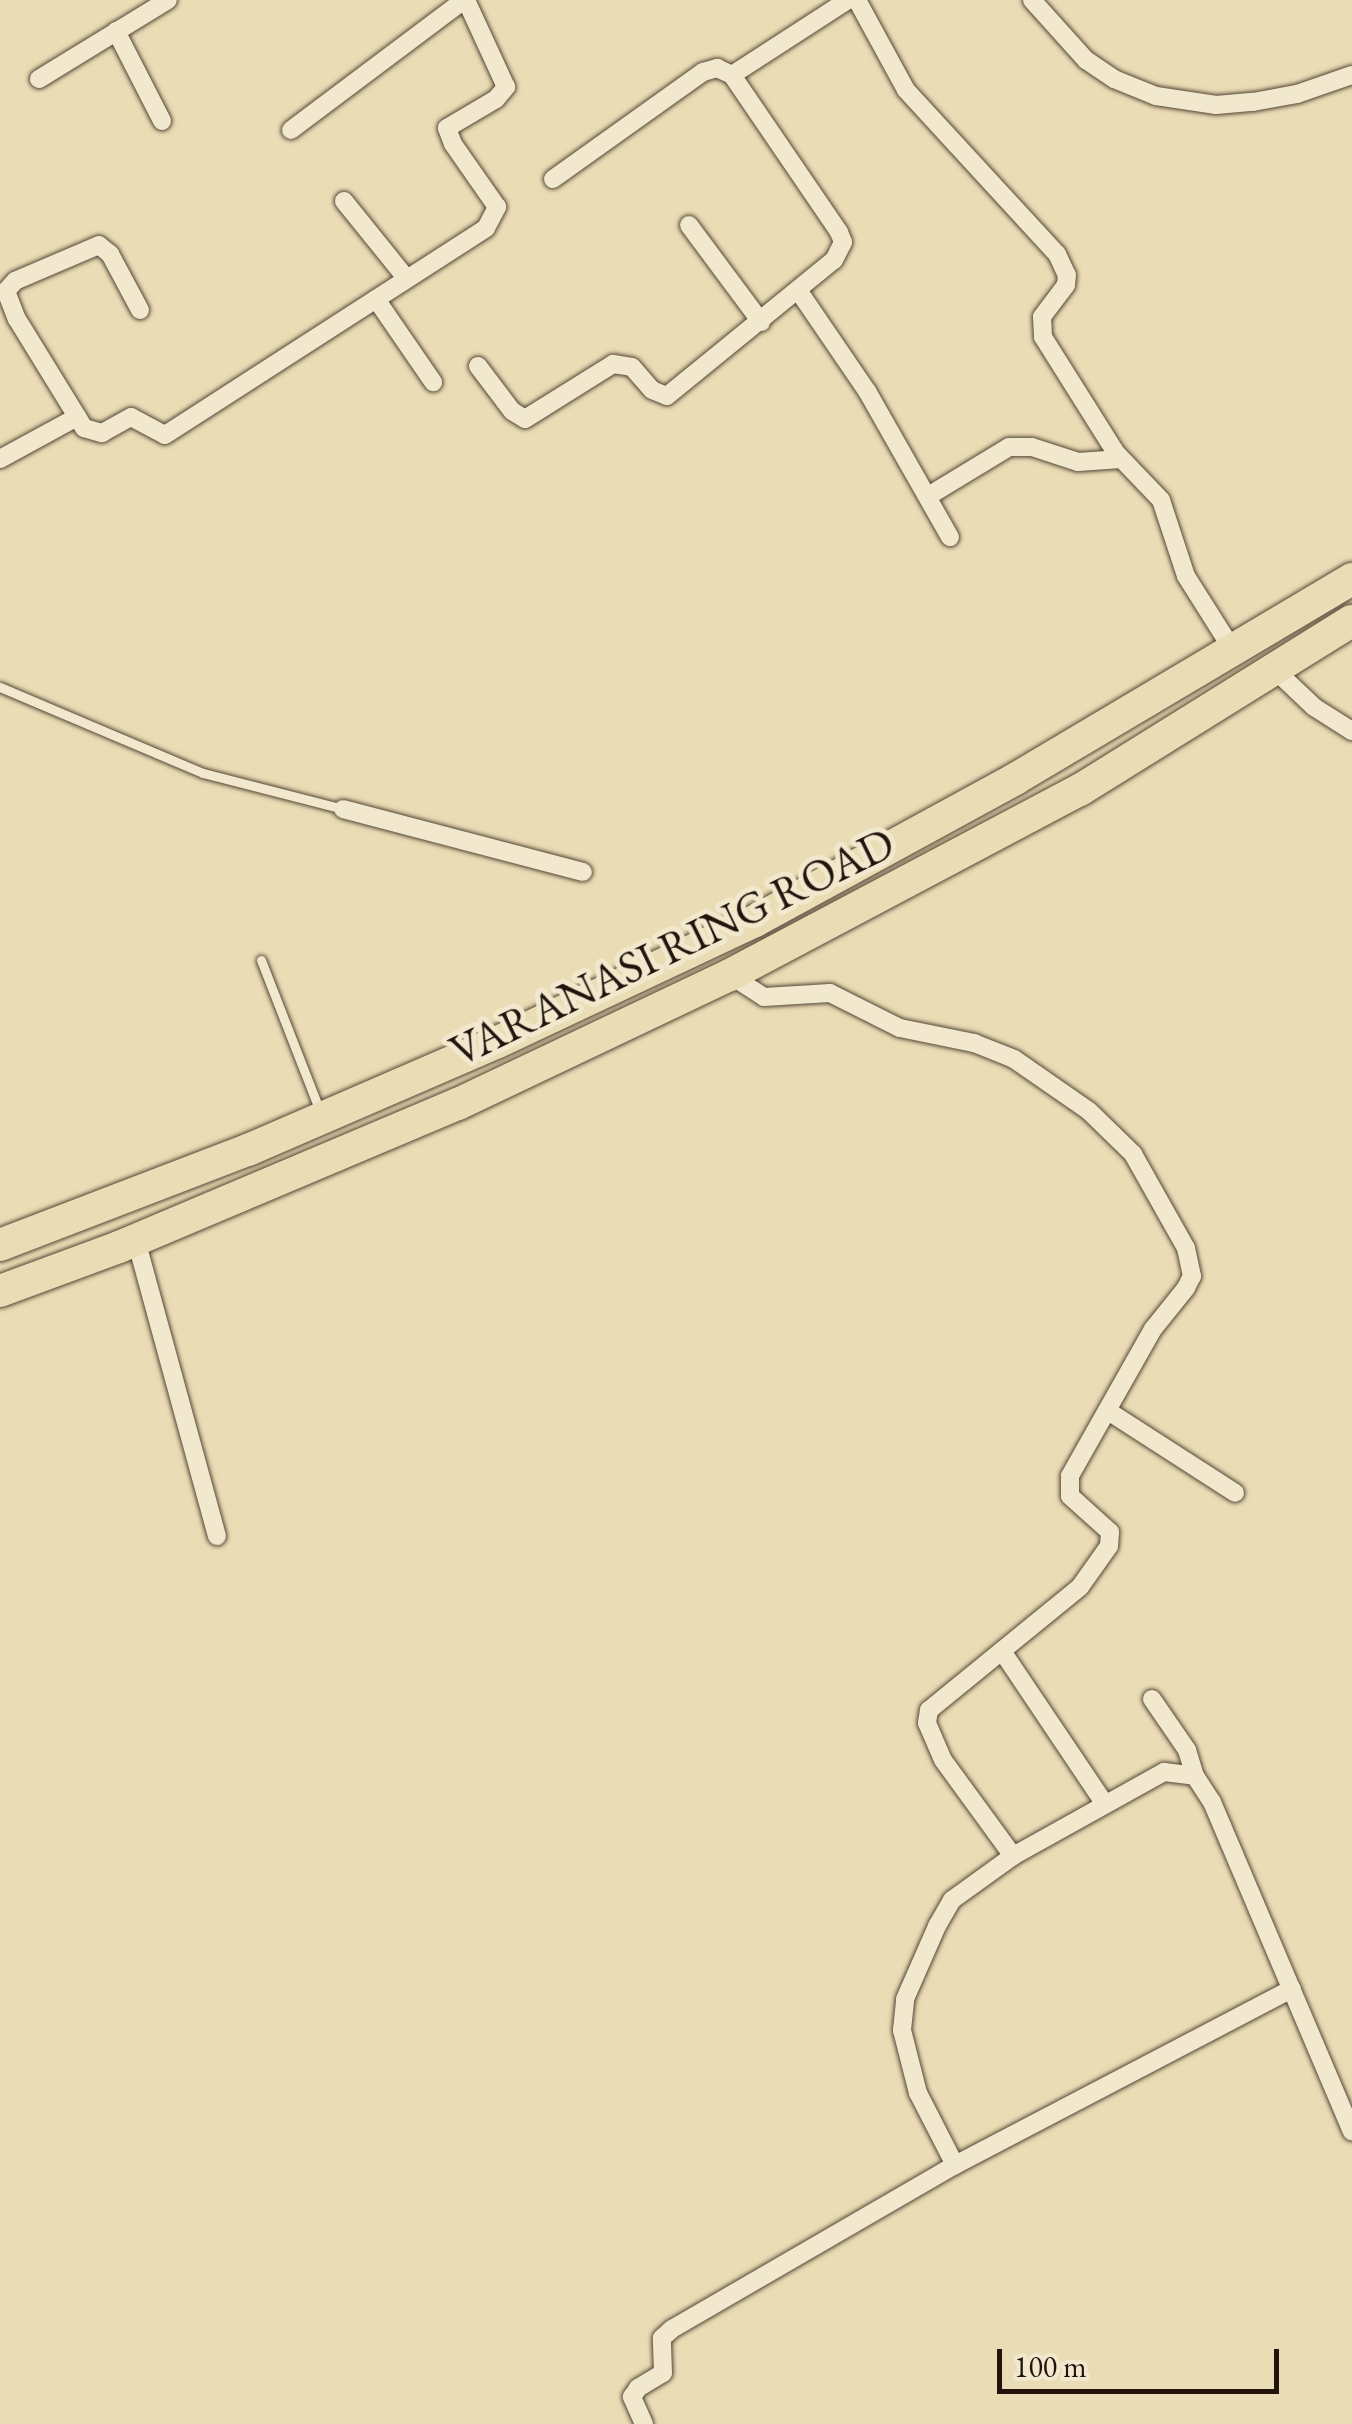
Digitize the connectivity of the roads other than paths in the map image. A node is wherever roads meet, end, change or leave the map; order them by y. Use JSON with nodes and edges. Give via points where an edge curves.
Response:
{"nodes":[{"id":1,"x":168,"y":0,"type":"edge"},
{"id":2,"x":465,"y":0,"type":"edge"},
{"id":3,"x":848,"y":0,"type":"edge"},
{"id":4,"x":856,"y":0,"type":"edge"},
{"id":5,"x":1032,"y":0,"type":"edge"},
{"id":6,"x":116,"y":32,"type":"junction"},
{"id":7,"x":732,"y":75,"type":"junction"},
{"id":8,"x":1352,"y":75,"type":"edge"},
{"id":9,"x":38,"y":79,"type":"dead end"},
{"id":10,"x":162,"y":121,"type":"dead end"},
{"id":11,"x":291,"y":130,"type":"dead end"},
{"id":12,"x":552,"y":179,"type":"dead end"},
{"id":13,"x":344,"y":201,"type":"dead end"},
{"id":14,"x":689,"y":225,"type":"dead end"},
{"id":15,"x":406,"y":279,"type":"junction"},
{"id":16,"x":798,"y":290,"type":"junction"},
{"id":17,"x":376,"y":300,"type":"junction"},
{"id":18,"x":140,"y":310,"type":"dead end"},
{"id":19,"x":761,"y":322,"type":"junction"},
{"id":20,"x":478,"y":366,"type":"dead end"},
{"id":21,"x":433,"y":382,"type":"dead end"},
{"id":22,"x":77,"y":417,"type":"junction"},
{"id":23,"x":0,"y":459,"type":"edge"},
{"id":24,"x":1121,"y":459,"type":"junction"},
{"id":25,"x":930,"y":495,"type":"junction"},
{"id":26,"x":950,"y":537,"type":"dead end"},
{"id":27,"x":1352,"y":579,"type":"edge"},
{"id":28,"x":1352,"y":621,"type":"edge"},
{"id":29,"x":1234,"y":652,"type":"junction"},
{"id":30,"x":1274,"y":669,"type":"junction"},
{"id":31,"x":0,"y":688,"type":"edge"},
{"id":32,"x":1352,"y":731,"type":"edge"},
{"id":33,"x":343,"y":809,"type":"joint"},
{"id":34,"x":583,"y":872,"type":"dead end"},
{"id":35,"x":261,"y":960,"type":"dead end"},
{"id":36,"x":730,"y":975,"type":"junction"},
{"id":37,"x":322,"y":1118,"type":"junction"},
{"id":38,"x":136,"y":1240,"type":"junction"},
{"id":39,"x":0,"y":1246,"type":"edge"},
{"id":40,"x":0,"y":1291,"type":"edge"},
{"id":41,"x":1108,"y":1411,"type":"junction"},
{"id":42,"x":1236,"y":1493,"type":"dead end"},
{"id":43,"x":217,"y":1536,"type":"dead end"},
{"id":44,"x":1002,"y":1652,"type":"junction"},
{"id":45,"x":1152,"y":1699,"type":"dead end"},
{"id":46,"x":1195,"y":1776,"type":"junction"},
{"id":47,"x":1104,"y":1802,"type":"junction"},
{"id":48,"x":1013,"y":1856,"type":"junction"},
{"id":49,"x":1292,"y":1989,"type":"junction"},
{"id":50,"x":1352,"y":2132,"type":"edge"},
{"id":51,"x":955,"y":2165,"type":"junction"},
{"id":52,"x":644,"y":2424,"type":"edge"}],
"edges":[{"from":1,"to":6,"type":"street"},
{"from":2,"to":11,"type":"street"},
{"from":2,"to":15,"type":"street","via":[[506,87],[452,122],[448,136],[496,214],[486,228]]},
{"from":3,"to":7,"type":"street"},
{"from":4,"to":24,"type":"street","via":[[906,90],[1057,254],[1066,285],[1042,317],[1043,337]]},
{"from":5,"to":8,"type":"street","via":[[1086,60],[1134,89],[1168,99],[1253,102]]},
{"from":6,"to":9,"type":"street"},
{"from":6,"to":10,"type":"street"},
{"from":7,"to":12,"type":"street","via":[[716,68],[703,72]]},
{"from":7,"to":16,"type":"street","via":[[843,242],[834,260]]},
{"from":13,"to":15,"type":"street"},
{"from":14,"to":19,"type":"street"},
{"from":15,"to":17,"type":"street"},
{"from":16,"to":19,"type":"street"},
{"from":16,"to":25,"type":"street"},
{"from":17,"to":21,"type":"street"},
{"from":17,"to":22,"type":"street","via":[[171,433],[159,434],[131,416],[96,434]]},
{"from":18,"to":22,"type":"street","via":[[99,245],[9,286],[6,296],[17,319]]},
{"from":19,"to":20,"type":"street","via":[[667,396],[632,367],[614,364],[525,419]]},
{"from":22,"to":23,"type":"street"},
{"from":24,"to":25,"type":"street","via":[[1078,462],[1008,446]]},
{"from":24,"to":29,"type":"street","via":[[1161,500],[1197,599]]},
{"from":25,"to":26,"type":"street"},
{"from":27,"to":29,"type":"highway","name":"VARANASI RING ROAD"},
{"from":28,"to":30,"type":"highway","name":"VARANASI RING ROAD"},
{"from":29,"to":37,"type":"highway","name":"VARANASI RING ROAD","via":[[756,921]]},
{"from":30,"to":32,"type":"street"},
{"from":30,"to":36,"type":"highway","name":"VARANASI RING ROAD","via":[[1080,790]]},
{"from":31,"to":33,"type":"lane","via":[[202,773]]},
{"from":33,"to":34,"type":"street"},
{"from":35,"to":37,"type":"lane"},
{"from":36,"to":38,"type":"highway","name":"VARANASI RING ROAD","via":[[458,1104]]},
{"from":36,"to":41,"type":"street","via":[[764,997],[830,994],[900,1028],[996,1050],[1089,1111],[1134,1154],[1186,1248],[1192,1276],[1153,1329]]},
{"from":37,"to":39,"type":"highway","name":"VARANASI RING ROAD"},
{"from":38,"to":40,"type":"highway","name":"VARANASI RING ROAD"},
{"from":38,"to":43,"type":"street"},
{"from":41,"to":42,"type":"street"},
{"from":41,"to":44,"type":"street","via":[[1067,1486],[1076,1504],[1110,1532],[1110,1546],[1080,1587]]},
{"from":44,"to":47,"type":"street"},
{"from":44,"to":48,"type":"street","via":[[939,1697],[927,1723],[944,1760]]},
{"from":45,"to":46,"type":"street","via":[[1187,1750]]},
{"from":46,"to":47,"type":"street","via":[[1164,1772]]},
{"from":46,"to":49,"type":"street"},
{"from":47,"to":48,"type":"street"},
{"from":48,"to":51,"type":"street","via":[[952,1900],[905,1999],[902,2030],[918,2092]]},
{"from":49,"to":50,"type":"street"},
{"from":49,"to":51,"type":"street"},
{"from":51,"to":52,"type":"street","via":[[672,2329],[662,2338],[663,2372],[632,2397]]}]}
